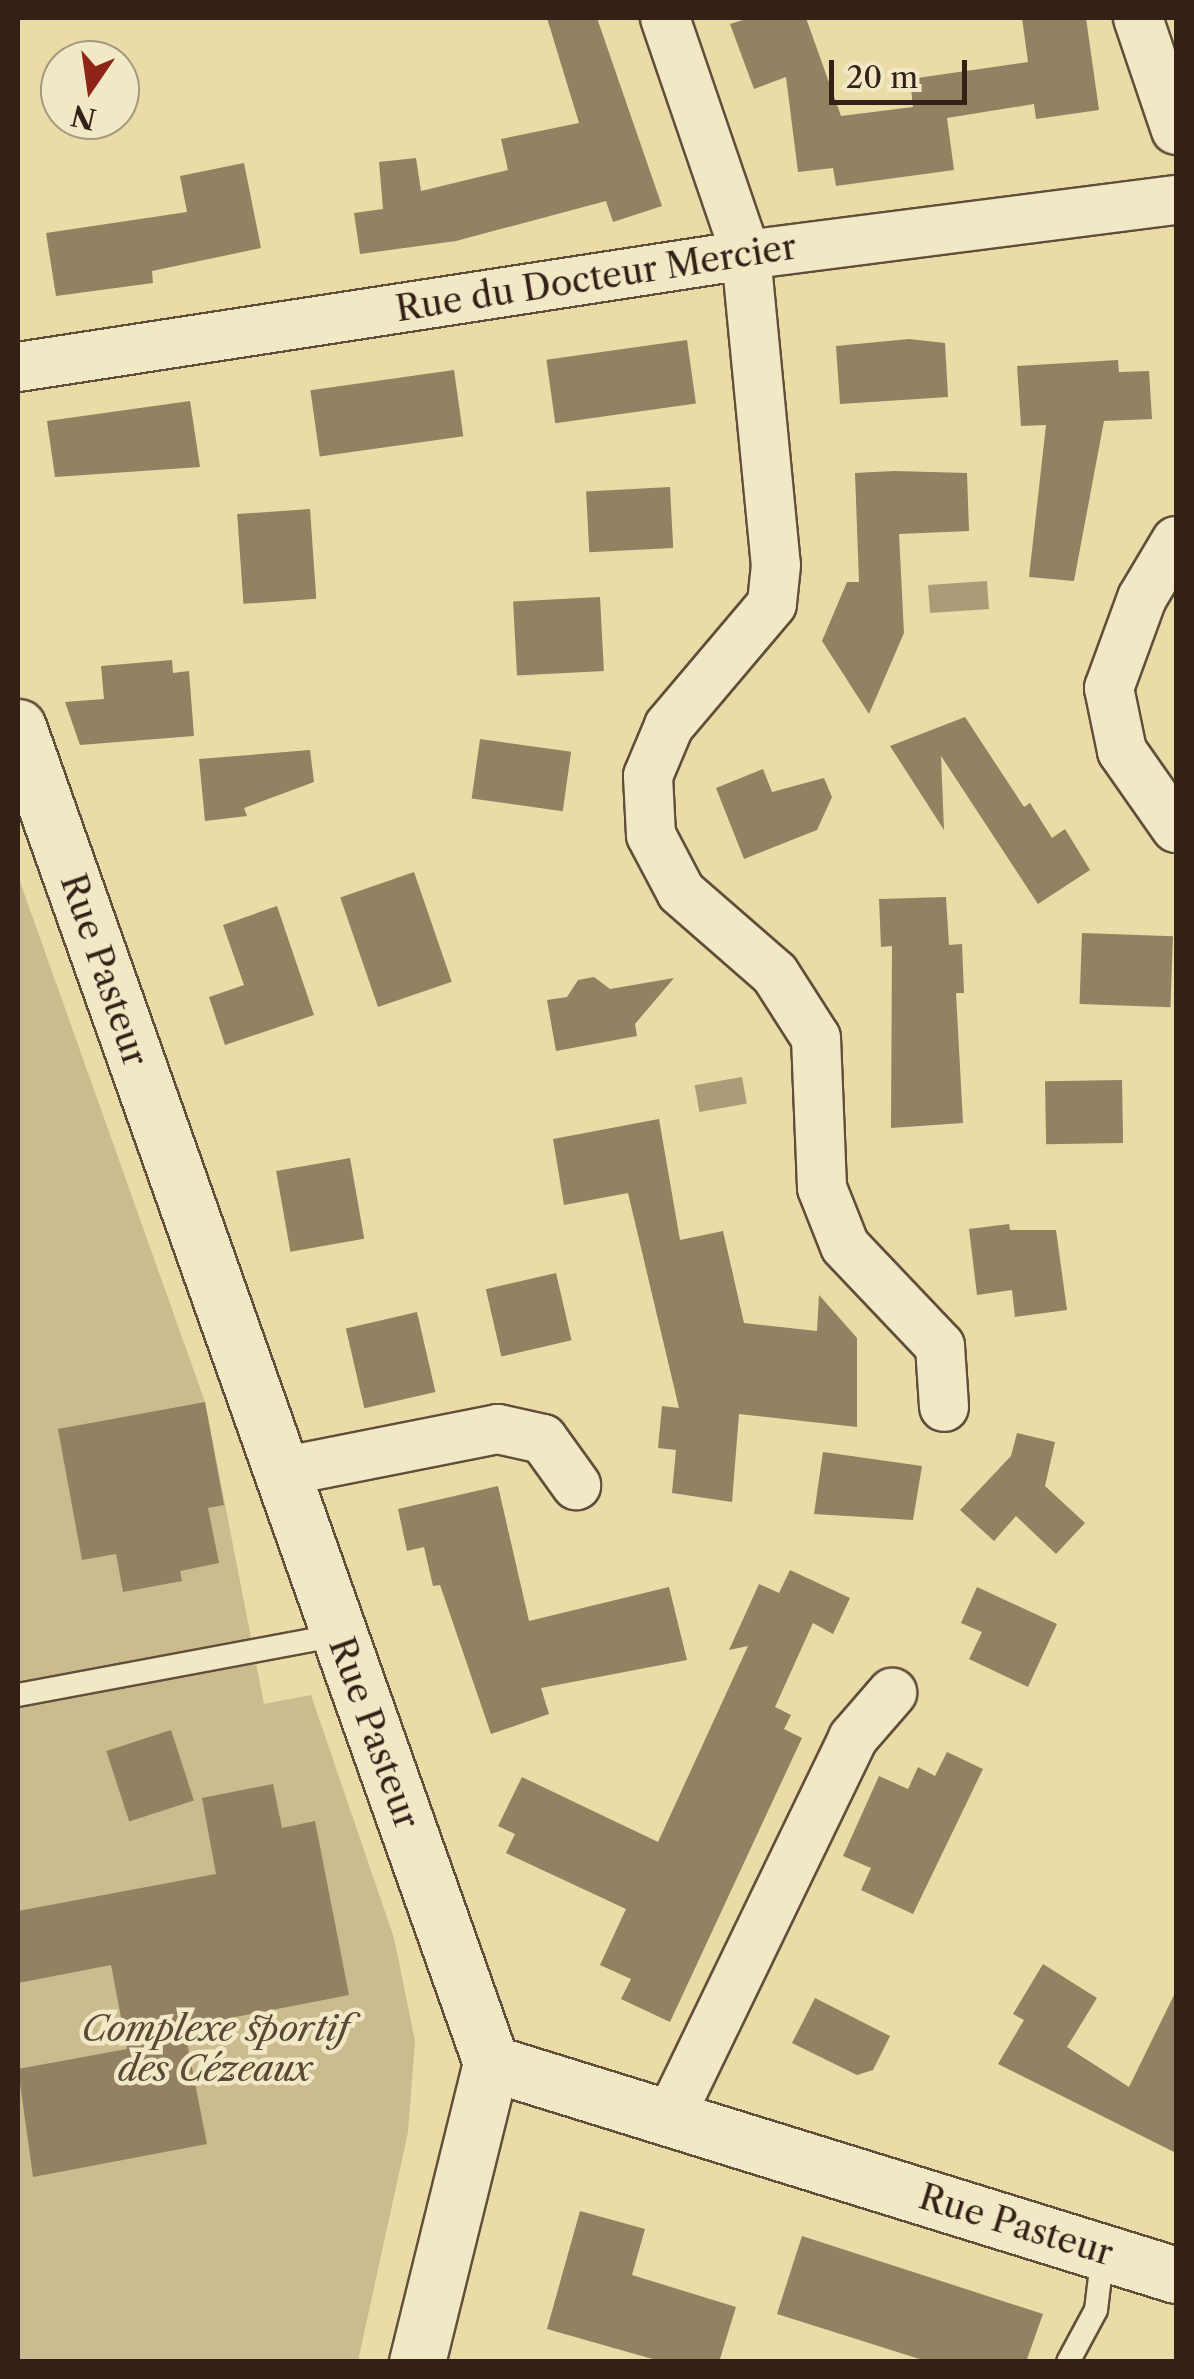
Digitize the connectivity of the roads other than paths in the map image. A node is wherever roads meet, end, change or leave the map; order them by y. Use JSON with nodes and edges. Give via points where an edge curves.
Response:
{"nodes":[{"id":1,"x":665,"y":18,"type":"edge"},
{"id":2,"x":1138,"y":18,"type":"edge"},
{"id":3,"x":1176,"y":130,"type":"edge"},
{"id":4,"x":1176,"y":200,"type":"edge"},
{"id":5,"x":746,"y":255,"type":"junction"},
{"id":6,"x":18,"y":367,"type":"edge"},
{"id":7,"x":1176,"y":541,"type":"edge"},
{"id":8,"x":18,"y":726,"type":"edge"},
{"id":9,"x":1176,"y":828,"type":"edge"},
{"id":10,"x":944,"y":1407,"type":"dead end"},
{"id":11,"x":280,"y":1472,"type":"junction"},
{"id":12,"x":576,"y":1484,"type":"dead end"},
{"id":13,"x":338,"y":1635,"type":"junction"},
{"id":14,"x":892,"y":1693,"type":"dead end"},
{"id":15,"x":18,"y":1695,"type":"edge"},
{"id":16,"x":491,"y":2063,"type":"junction"},
{"id":17,"x":670,"y":2117,"type":"junction"},
{"id":18,"x":1103,"y":2252,"type":"junction"},
{"id":19,"x":1176,"y":2274,"type":"edge"},
{"id":20,"x":417,"y":2362,"type":"edge"},
{"id":21,"x":1068,"y":2362,"type":"edge"}],
"edges":[{"from":1,"to":5,"type":"street"},
{"from":2,"to":3,"type":"street"},
{"from":4,"to":5,"type":"street","name":"Rue du Docteur Mercier"},
{"from":5,"to":6,"type":"street","name":"Rue du Docteur Mercier"},
{"from":5,"to":10,"type":"street","via":[[776,565],[772,604],[669,726],[648,776],[651,835],[681,892],[775,974],[816,1038],[822,1188],[845,1246],[940,1346]]},
{"from":7,"to":9,"type":"street","via":[[1142,598],[1109,688],[1122,751]]},
{"from":8,"to":11,"type":"main road","name":"Rue Pasteur"},
{"from":11,"to":12,"type":"street","via":[[498,1429],[543,1439]]},
{"from":11,"to":13,"type":"main road","name":"Rue Pasteur"},
{"from":13,"to":15,"type":"lane"},
{"from":13,"to":16,"type":"main road","name":"Rue Pasteur"},
{"from":14,"to":17,"type":"street","via":[[853,1738]]},
{"from":16,"to":17,"type":"main road","name":"Rue Pasteur"},
{"from":16,"to":20,"type":"main road"},
{"from":17,"to":18,"type":"main road","name":"Rue Pasteur"},
{"from":18,"to":19,"type":"main road","name":"Rue Pasteur"},
{"from":18,"to":21,"type":"lane","via":[[1096,2310]]}]}
